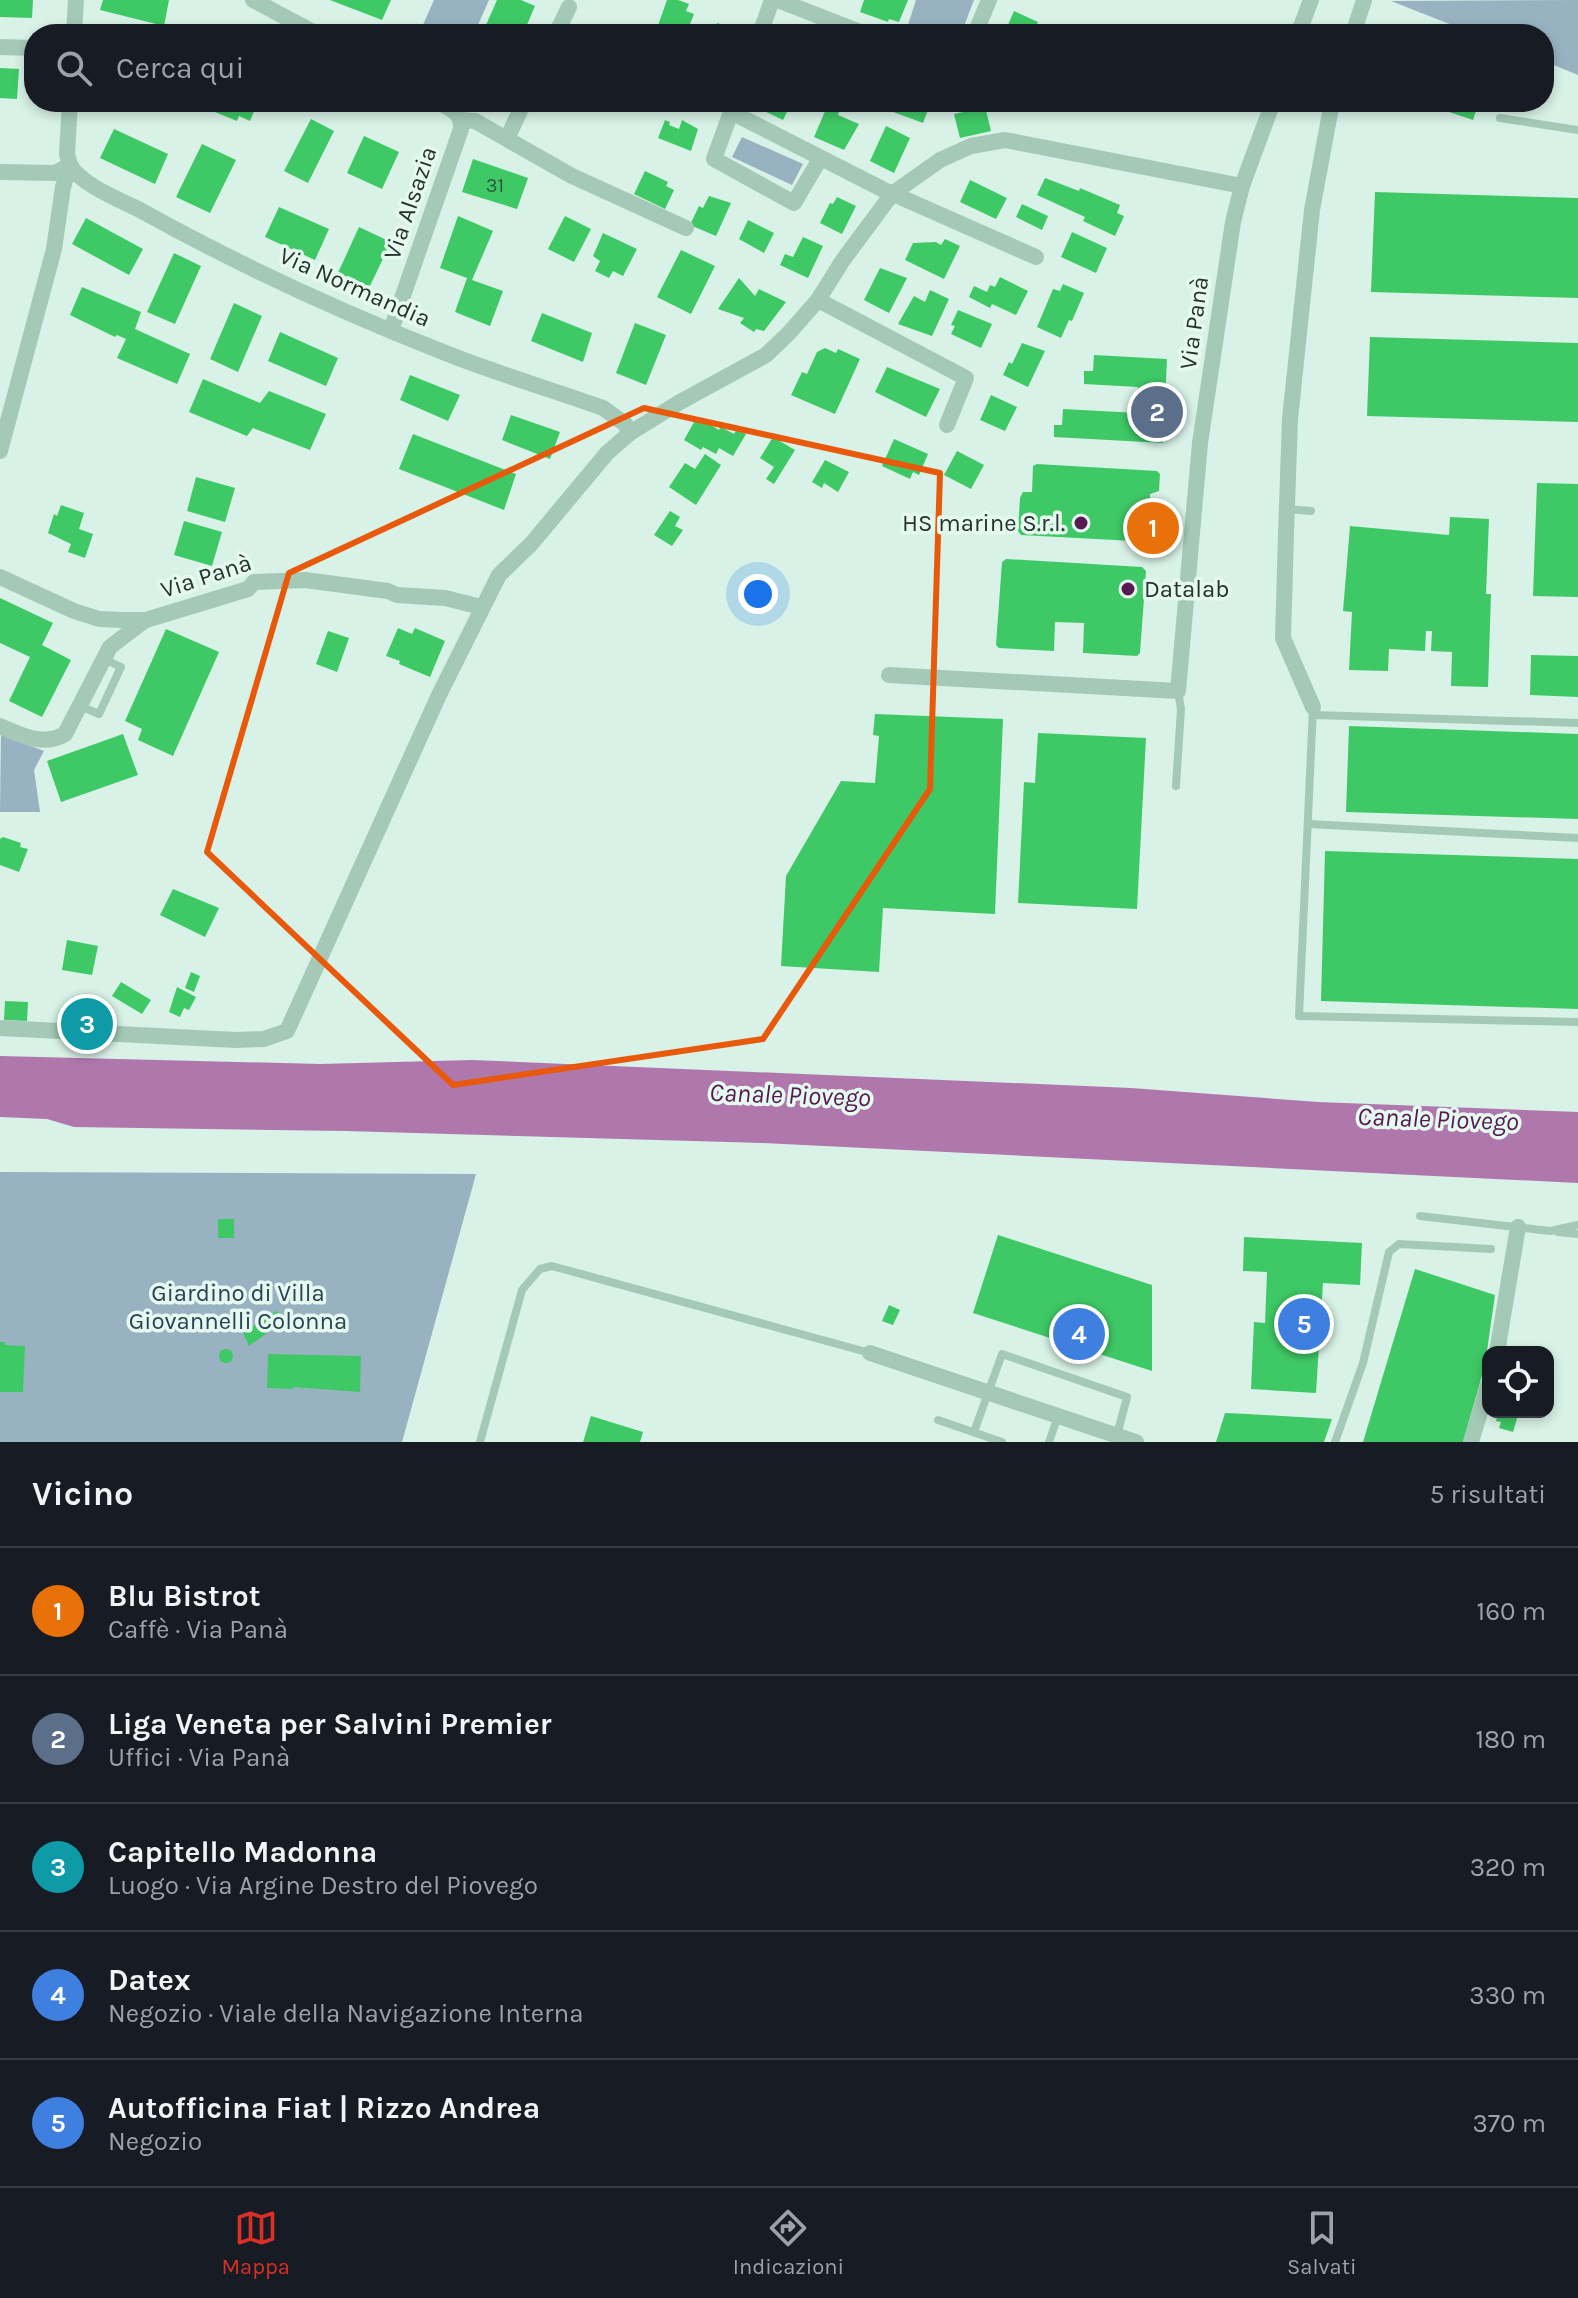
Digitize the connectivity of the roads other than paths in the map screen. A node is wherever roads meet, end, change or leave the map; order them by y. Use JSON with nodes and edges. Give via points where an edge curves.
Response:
{"nodes":[{"id":1,"x":76,"y":0,"type":"edge"},
{"id":2,"x":253,"y":0,"type":"edge"},
{"id":3,"x":775,"y":0,"type":"edge"},
{"id":4,"x":989,"y":0,"type":"edge"},
{"id":5,"x":1311,"y":0,"type":"edge"},
{"id":6,"x":1364,"y":0,"type":"edge"},
{"id":7,"x":569,"y":7,"type":"dead end"},
{"id":8,"x":75,"y":24,"type":"edge"},
{"id":9,"x":298,"y":24,"type":"edge"},
{"id":10,"x":561,"y":24,"type":"edge"},
{"id":11,"x":764,"y":24,"type":"edge"},
{"id":12,"x":839,"y":24,"type":"edge"},
{"id":13,"x":979,"y":24,"type":"edge"},
{"id":14,"x":1302,"y":24,"type":"edge"},
{"id":15,"x":1356,"y":24,"type":"edge"},
{"id":16,"x":0,"y":47,"type":"edge"},
{"id":17,"x":24,"y":48,"type":"edge"},
{"id":18,"x":69,"y":112,"type":"edge"},
{"id":19,"x":455,"y":112,"type":"edge"},
{"id":20,"x":519,"y":112,"type":"edge"},
{"id":21,"x":731,"y":112,"type":"edge"},
{"id":22,"x":741,"y":112,"type":"edge"},
{"id":23,"x":1269,"y":112,"type":"edge"},
{"id":24,"x":1330,"y":112,"type":"edge"},
{"id":25,"x":1500,"y":118,"type":"dead end"},
{"id":26,"x":461,"y":120,"type":"junction"},
{"id":27,"x":1578,"y":130,"type":"edge"},
{"id":28,"x":507,"y":139,"type":"junction"},
{"id":29,"x":820,"y":159,"type":"junction"},
{"id":30,"x":70,"y":165,"type":"junction"},
{"id":31,"x":0,"y":172,"type":"edge"},
{"id":32,"x":1242,"y":186,"type":"junction"},
{"id":33,"x":892,"y":194,"type":"junction"},
{"id":34,"x":686,"y":228,"type":"dead end"},
{"id":35,"x":1036,"y":257,"type":"dead end"},
{"id":36,"x":818,"y":300,"type":"junction"},
{"id":37,"x":391,"y":330,"type":"junction"},
{"id":38,"x":947,"y":425,"type":"dead end"},
{"id":39,"x":630,"y":433,"type":"junction"},
{"id":40,"x":0,"y":451,"type":"edge"},
{"id":41,"x":1287,"y":509,"type":"junction"},
{"id":42,"x":1311,"y":511,"type":"dead end"},
{"id":43,"x":0,"y":577,"type":"edge"},
{"id":44,"x":481,"y":607,"type":"junction"},
{"id":45,"x":146,"y":620,"type":"junction"},
{"id":46,"x":889,"y":675,"type":"dead end"},
{"id":47,"x":1178,"y":691,"type":"junction"},
{"id":48,"x":1313,"y":711,"type":"junction"},
{"id":49,"x":1578,"y":723,"type":"edge"},
{"id":50,"x":0,"y":726,"type":"edge"},
{"id":51,"x":1176,"y":786,"type":"dead end"},
{"id":52,"x":1308,"y":824,"type":"junction"},
{"id":53,"x":1578,"y":838,"type":"edge"},
{"id":54,"x":1578,"y":1022,"type":"edge"},
{"id":55,"x":0,"y":1028,"type":"edge"},
{"id":56,"x":1420,"y":1216,"type":"dead end"},
{"id":57,"x":1578,"y":1225,"type":"edge"},
{"id":58,"x":1518,"y":1227,"type":"junction"},
{"id":59,"x":1550,"y":1231,"type":"junction"},
{"id":60,"x":1578,"y":1234,"type":"edge"},
{"id":61,"x":1491,"y":1249,"type":"dead end"},
{"id":62,"x":1498,"y":1346,"type":"edge"},
{"id":63,"x":870,"y":1353,"type":"joint"},
{"id":64,"x":988,"y":1392,"type":"junction"},
{"id":65,"x":1482,"y":1405,"type":"edge"},
{"id":66,"x":1058,"y":1416,"type":"junction"},
{"id":67,"x":938,"y":1420,"type":"dead end"},
{"id":68,"x":974,"y":1432,"type":"junction"},
{"id":69,"x":1110,"y":1436,"type":"edge"},
{"id":70,"x":480,"y":1442,"type":"edge"},
{"id":71,"x":1002,"y":1442,"type":"edge"},
{"id":72,"x":1049,"y":1442,"type":"edge"},
{"id":73,"x":1136,"y":1442,"type":"edge"},
{"id":74,"x":1335,"y":1442,"type":"edge"},
{"id":75,"x":1471,"y":1442,"type":"edge"}],
"edges":[{"from":1,"to":8,"type":"street"},
{"from":2,"to":9,"type":"street"},
{"from":3,"to":11,"type":"street"},
{"from":3,"to":12,"type":"street"},
{"from":4,"to":13,"type":"street"},
{"from":5,"to":14,"type":"street"},
{"from":6,"to":15,"type":"street"},
{"from":7,"to":10,"type":"street"},
{"from":16,"to":17,"type":"street"},
{"from":18,"to":30,"type":"street"},
{"from":19,"to":26,"type":"street"},
{"from":20,"to":28,"type":"street"},
{"from":21,"to":29,"type":"street","via":[[714,159],[794,203]]},
{"from":22,"to":29,"type":"street"},
{"from":23,"to":32,"type":"street","name":"Via Panà"},
{"from":24,"to":41,"type":"street","via":[[1312,210],[1290,419]]},
{"from":25,"to":27,"type":"lane"},
{"from":26,"to":28,"type":"street","via":[[475,121]]},
{"from":26,"to":37,"type":"street","name":"Via Alsazia"},
{"from":28,"to":34,"type":"street","via":[[572,176]]},
{"from":29,"to":33,"type":"street"},
{"from":30,"to":31,"type":"street","via":[[55,173]]},
{"from":30,"to":37,"type":"street","name":"Via Normandia","via":[[81,177],[189,237]]},
{"from":30,"to":40,"type":"street","via":[[54,249]]},
{"from":32,"to":33,"type":"street","via":[[1005,140],[971,146],[940,160]]},
{"from":32,"to":47,"type":"street","name":"Via Panà","via":[[1200,443]]},
{"from":33,"to":35,"type":"street"},
{"from":33,"to":36,"type":"street"},
{"from":36,"to":38,"type":"street","via":[[966,378]]},
{"from":36,"to":39,"type":"street","via":[[766,355]]},
{"from":37,"to":39,"type":"street","name":"Via Normandia","via":[[603,408]]},
{"from":39,"to":44,"type":"street","via":[[499,575]]},
{"from":41,"to":42,"type":"lane"},
{"from":41,"to":48,"type":"street","via":[[1283,638]]},
{"from":43,"to":45,"type":"street","name":"Via Panà","via":[[99,619]]},
{"from":44,"to":45,"type":"street","name":"Via Panà","via":[[290,579],[254,582],[248,589]]},
{"from":44,"to":55,"type":"street","via":[[287,1031],[236,1040]]},
{"from":45,"to":50,"type":"street","via":[[110,647],[65,734],[39,740]]},
{"from":46,"to":47,"type":"street"},
{"from":47,"to":51,"type":"lane"},
{"from":48,"to":49,"type":"lane"},
{"from":48,"to":52,"type":"lane"},
{"from":52,"to":53,"type":"lane"},
{"from":52,"to":54,"type":"lane","via":[[1299,1016]]},
{"from":56,"to":58,"type":"lane"},
{"from":57,"to":59,"type":"lane"},
{"from":58,"to":59,"type":"lane"},
{"from":58,"to":62,"type":"street"},
{"from":59,"to":60,"type":"lane"},
{"from":61,"to":74,"type":"lane","via":[[1399,1244],[1389,1252],[1363,1363]]},
{"from":63,"to":64,"type":"street"},
{"from":63,"to":70,"type":"lane","via":[[552,1266],[540,1269],[522,1290]]},
{"from":64,"to":66,"type":"street"},
{"from":64,"to":68,"type":"lane"},
{"from":64,"to":69,"type":"lane","via":[[1002,1354],[1127,1397]]},
{"from":65,"to":75,"type":"street"},
{"from":66,"to":69,"type":"street"},
{"from":66,"to":72,"type":"lane"},
{"from":67,"to":68,"type":"lane"},
{"from":68,"to":71,"type":"lane"},
{"from":69,"to":73,"type":"street"}]}
